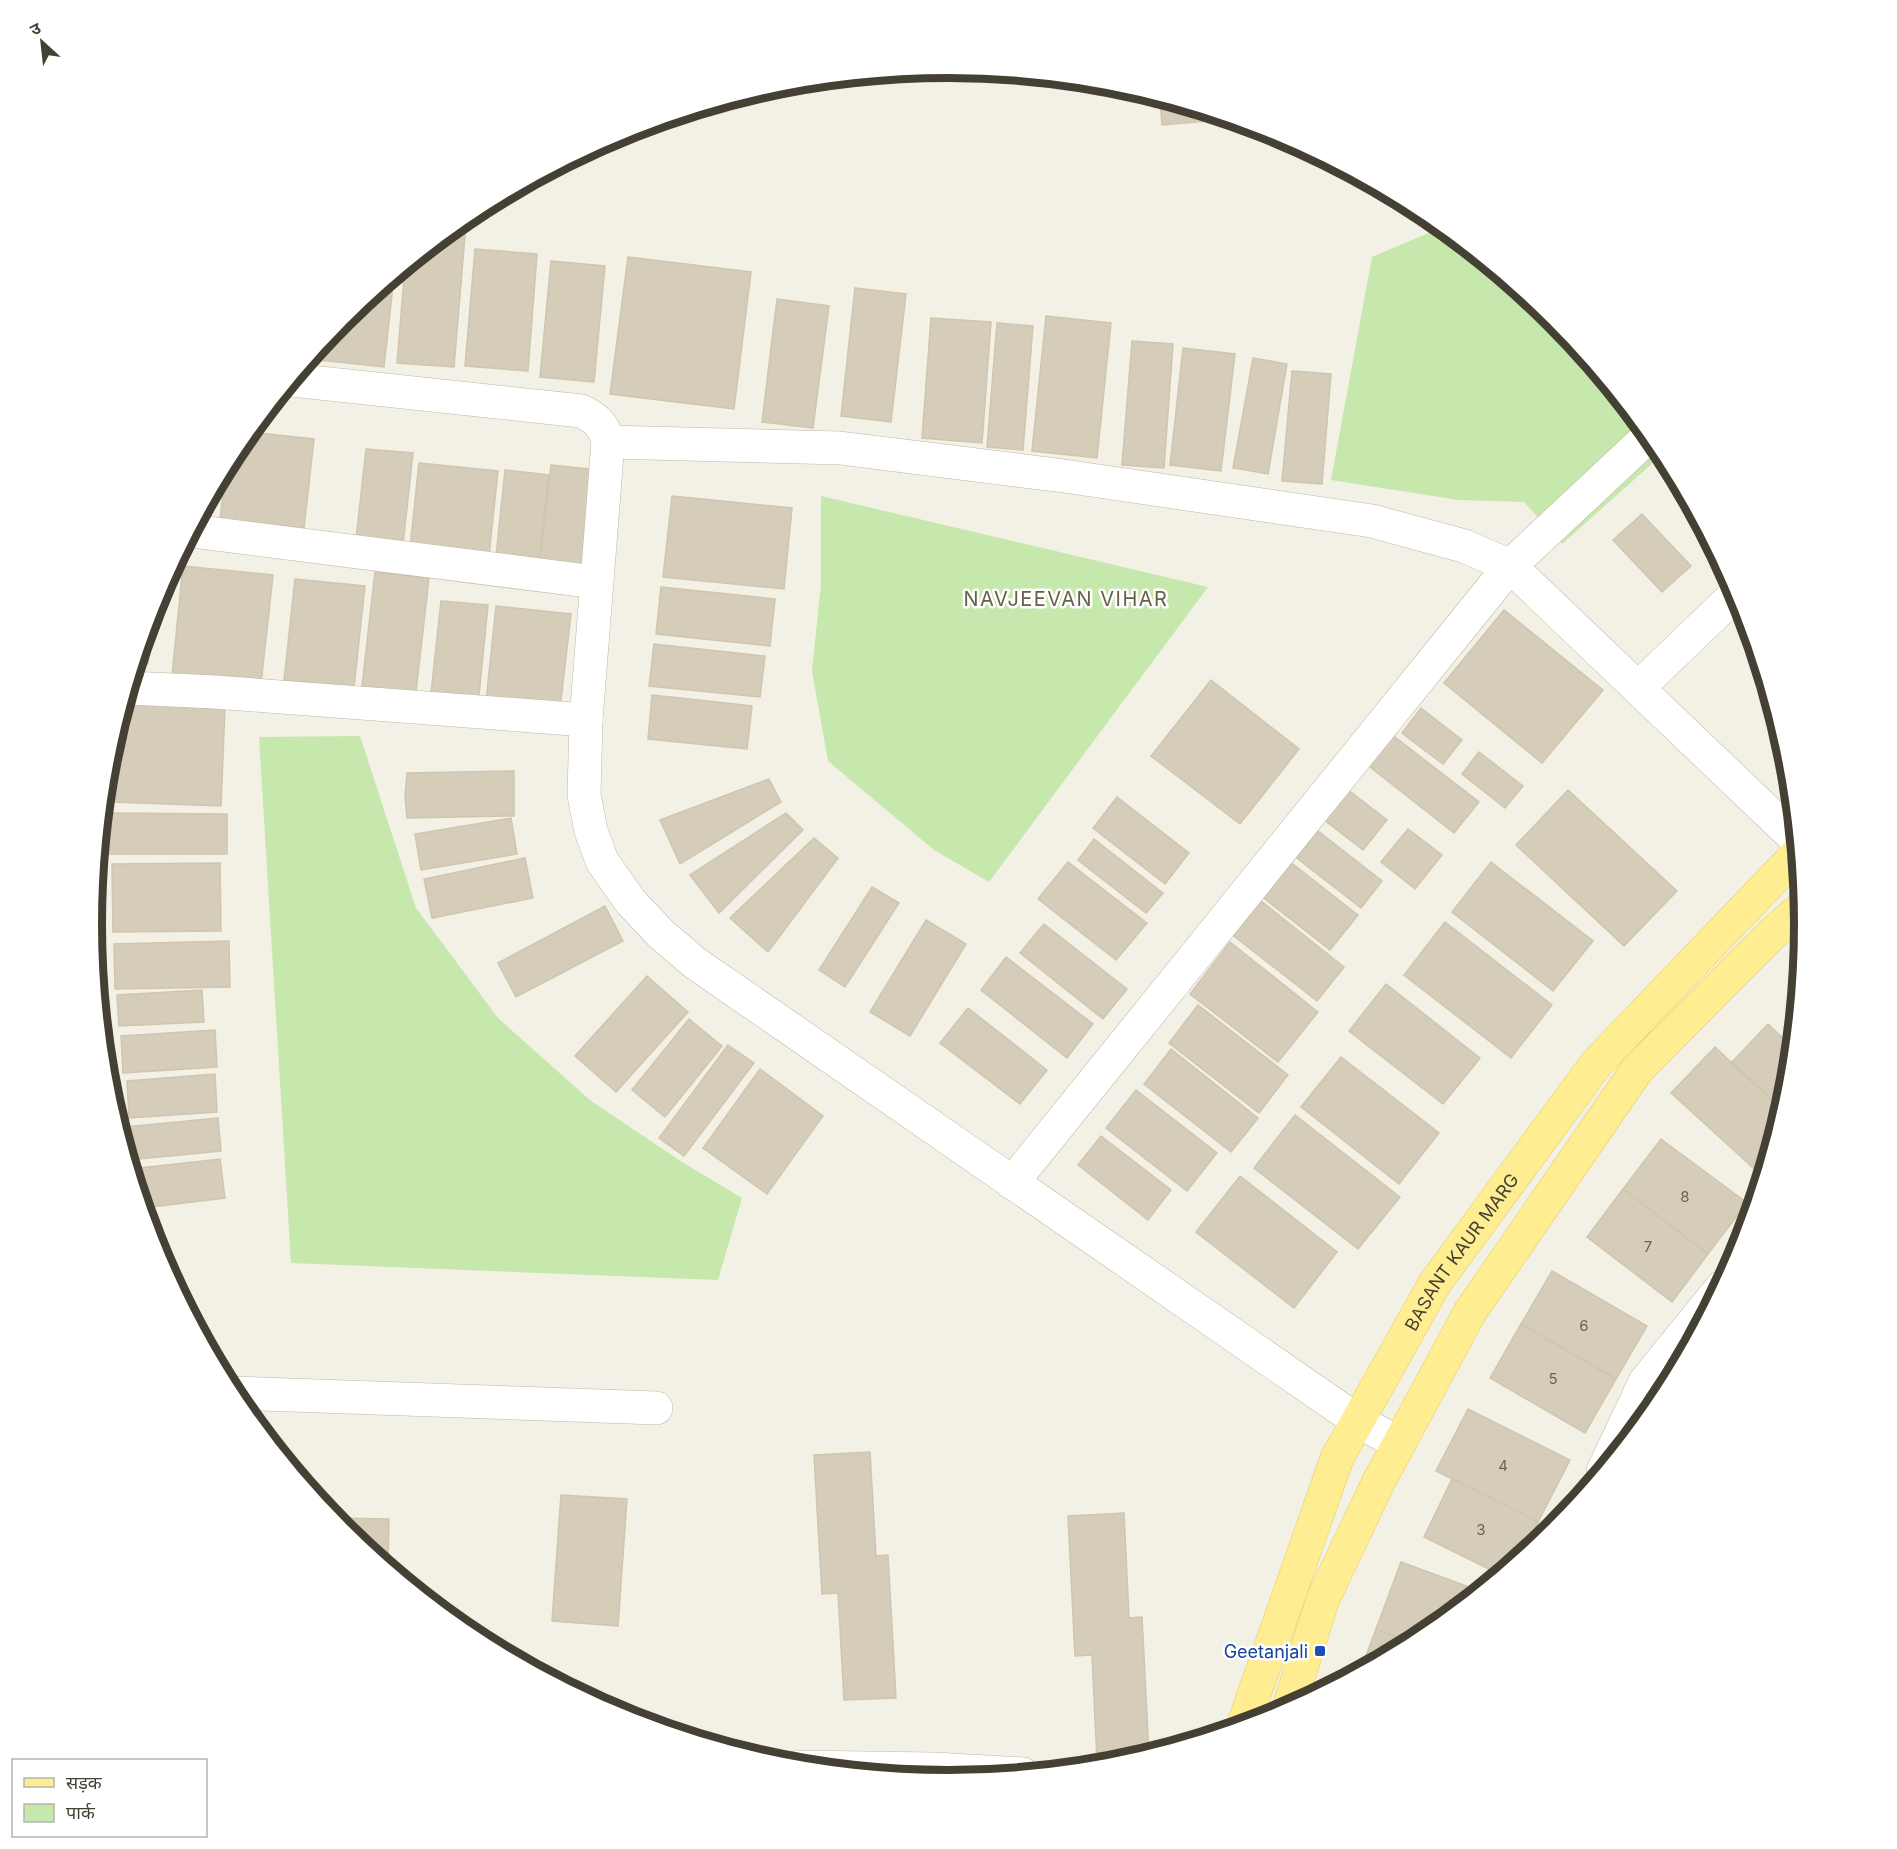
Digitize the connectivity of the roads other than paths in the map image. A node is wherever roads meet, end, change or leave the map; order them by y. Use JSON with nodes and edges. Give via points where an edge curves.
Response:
{"nodes":[{"id":1,"x":300,"y":381,"type":"edge"},
{"id":2,"x":1643,"y":441,"type":"edge"},
{"id":3,"x":608,"y":442,"type":"junction"},
{"id":4,"x":199,"y":532,"type":"edge"},
{"id":5,"x":1510,"y":566,"type":"junction"},
{"id":6,"x":595,"y":582,"type":"junction"},
{"id":7,"x":1730,"y":599,"type":"edge"},
{"id":8,"x":136,"y":688,"type":"edge"},
{"id":9,"x":1638,"y":688,"type":"junction"},
{"id":10,"x":586,"y":720,"type":"junction"},
{"id":11,"x":1790,"y":833,"type":"edge"},
{"id":12,"x":1792,"y":859,"type":"edge"},
{"id":13,"x":1795,"y":914,"type":"edge"},
{"id":14,"x":1012,"y":1183,"type":"junction"},
{"id":15,"x":1700,"y":1314,"type":"edge"},
{"id":16,"x":244,"y":1393,"type":"edge"},
{"id":17,"x":656,"y":1408,"type":"dead end"},
{"id":18,"x":1358,"y":1421,"type":"junction"},
{"id":19,"x":1398,"y":1443,"type":"junction"},
{"id":20,"x":1614,"y":1447,"type":"edge"},
{"id":21,"x":1292,"y":1698,"type":"edge"},
{"id":22,"x":1246,"y":1717,"type":"edge"},
{"id":23,"x":885,"y":1768,"type":"edge"},
{"id":24,"x":961,"y":1771,"type":"edge"}],
"edges":[{"from":1,"to":3,"type":"street","via":[[581,411],[602,424]]},
{"from":2,"to":5,"type":"street"},
{"from":3,"to":5,"type":"street","via":[[840,447],[1064,476],[1372,521],[1464,546]]},
{"from":3,"to":6,"type":"street"},
{"from":4,"to":6,"type":"street"},
{"from":5,"to":9,"type":"street"},
{"from":5,"to":14,"type":"street"},
{"from":6,"to":10,"type":"street"},
{"from":7,"to":9,"type":"street"},
{"from":8,"to":10,"type":"street"},
{"from":9,"to":11,"type":"street"},
{"from":10,"to":14,"type":"street","via":[[584,795],[591,831],[602,861],[630,902],[695,963]]},
{"from":12,"to":18,"type":"main road","name":"BASANT KAUR MARG","via":[[1596,1065],[1436,1283]]},
{"from":13,"to":19,"type":"main road","via":[[1637,1070],[1470,1312]]},
{"from":14,"to":18,"type":"street"},
{"from":15,"to":20,"type":"street","via":[[1645,1382]]},
{"from":16,"to":17,"type":"street"},
{"from":18,"to":19,"type":"street"},
{"from":18,"to":22,"type":"main road","name":"BASANT KAUR MARG","via":[[1337,1458]]},
{"from":19,"to":21,"type":"main road","via":[[1323,1599]]},
{"from":23,"to":24,"type":"street"}]}
